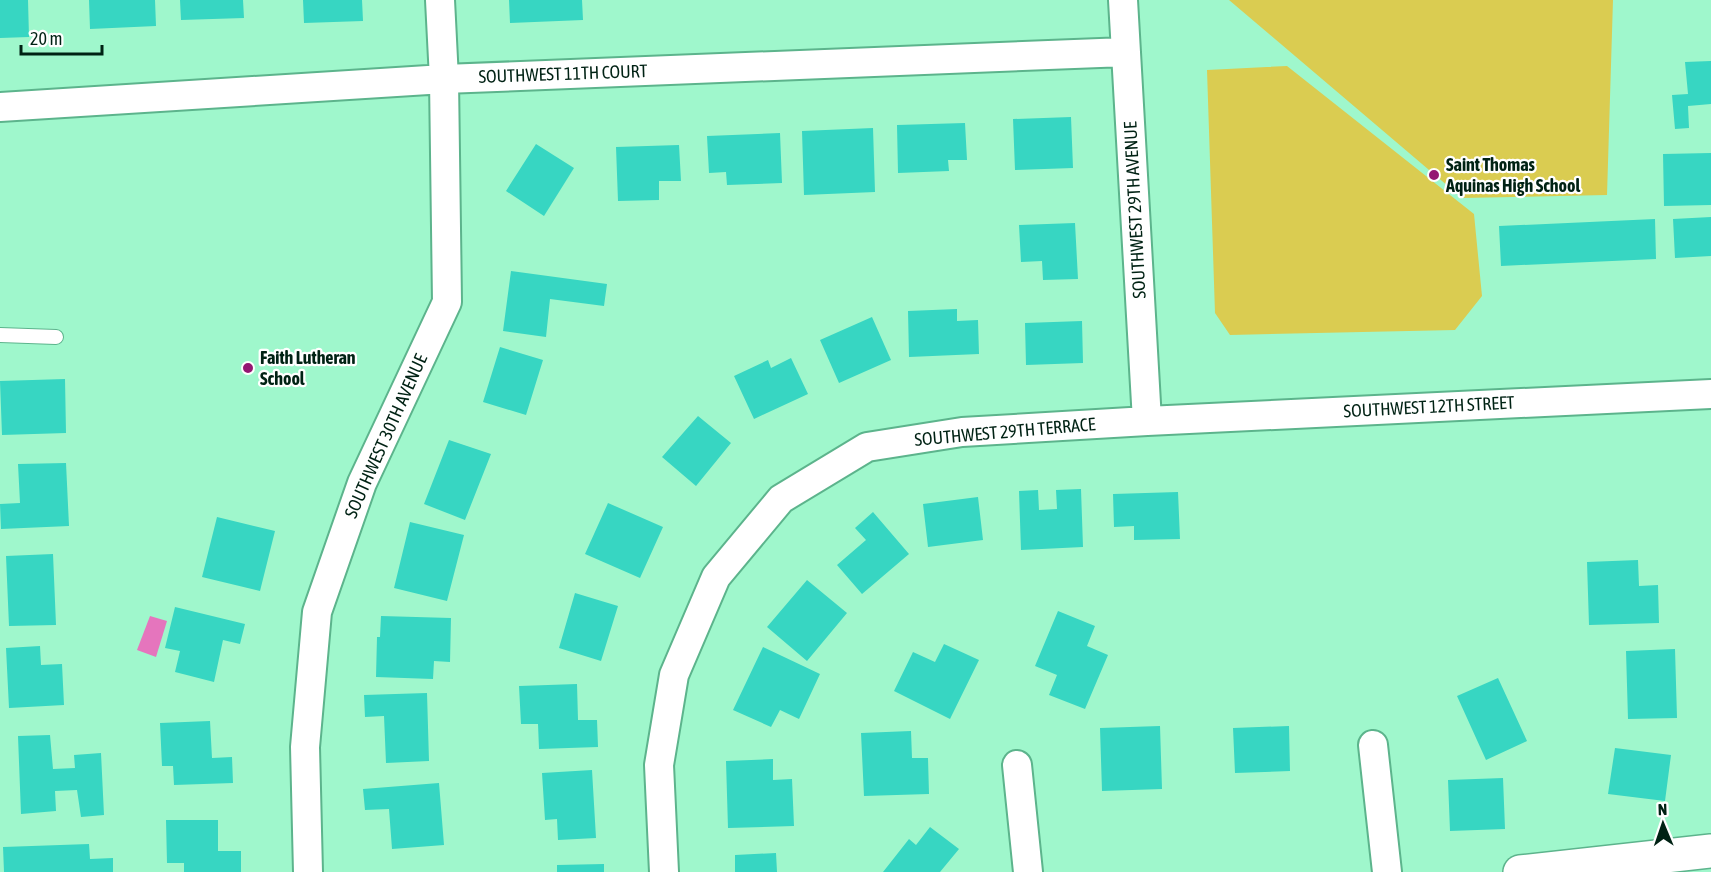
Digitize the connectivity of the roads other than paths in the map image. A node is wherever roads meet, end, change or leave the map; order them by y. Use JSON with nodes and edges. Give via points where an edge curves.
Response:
{"nodes":[{"id":1,"x":440,"y":0,"type":"edge"},
{"id":2,"x":1123,"y":0,"type":"edge"},
{"id":3,"x":1126,"y":52,"type":"junction"},
{"id":4,"x":444,"y":79,"type":"junction"},
{"id":5,"x":0,"y":107,"type":"edge"},
{"id":6,"x":0,"y":335,"type":"edge"},
{"id":7,"x":56,"y":337,"type":"dead end"},
{"id":8,"x":1711,"y":394,"type":"edge"},
{"id":9,"x":1147,"y":421,"type":"junction"},
{"id":10,"x":1373,"y":745,"type":"dead end"},
{"id":11,"x":1017,"y":765,"type":"dead end"},
{"id":12,"x":1711,"y":851,"type":"edge"},
{"id":13,"x":308,"y":872,"type":"edge"},
{"id":14,"x":664,"y":872,"type":"edge"},
{"id":15,"x":1028,"y":872,"type":"edge"},
{"id":16,"x":1387,"y":872,"type":"edge"},
{"id":17,"x":1521,"y":872,"type":"edge"}],
"edges":[{"from":1,"to":4,"type":"street","name":"SOUTHWEST 30TH AVENUE"},
{"from":2,"to":3,"type":"street","name":"SOUTHWEST 29TH AVENUE"},
{"from":3,"to":4,"type":"street","name":"SOUTHWEST 11TH COURT"},
{"from":3,"to":9,"type":"street","name":"SOUTHWEST 29TH AVENUE"},
{"from":4,"to":5,"type":"street","name":"SOUTHWEST 11TH COURT"},
{"from":4,"to":13,"type":"street","name":"SOUTHWEST 30TH AVENUE","via":[[447,302],[362,483],[317,612],[305,747]]},
{"from":6,"to":7,"type":"lane"},
{"from":8,"to":9,"type":"street","name":"SOUTHWEST 12TH STREET"},
{"from":9,"to":14,"type":"street","name":"SOUTHWEST 29TH TERRACE","via":[[962,432],[867,447],[781,499],[716,577],[674,675],[659,765]]},
{"from":10,"to":16,"type":"street"},
{"from":11,"to":15,"type":"street"},
{"from":12,"to":17,"type":"main road"}]}
